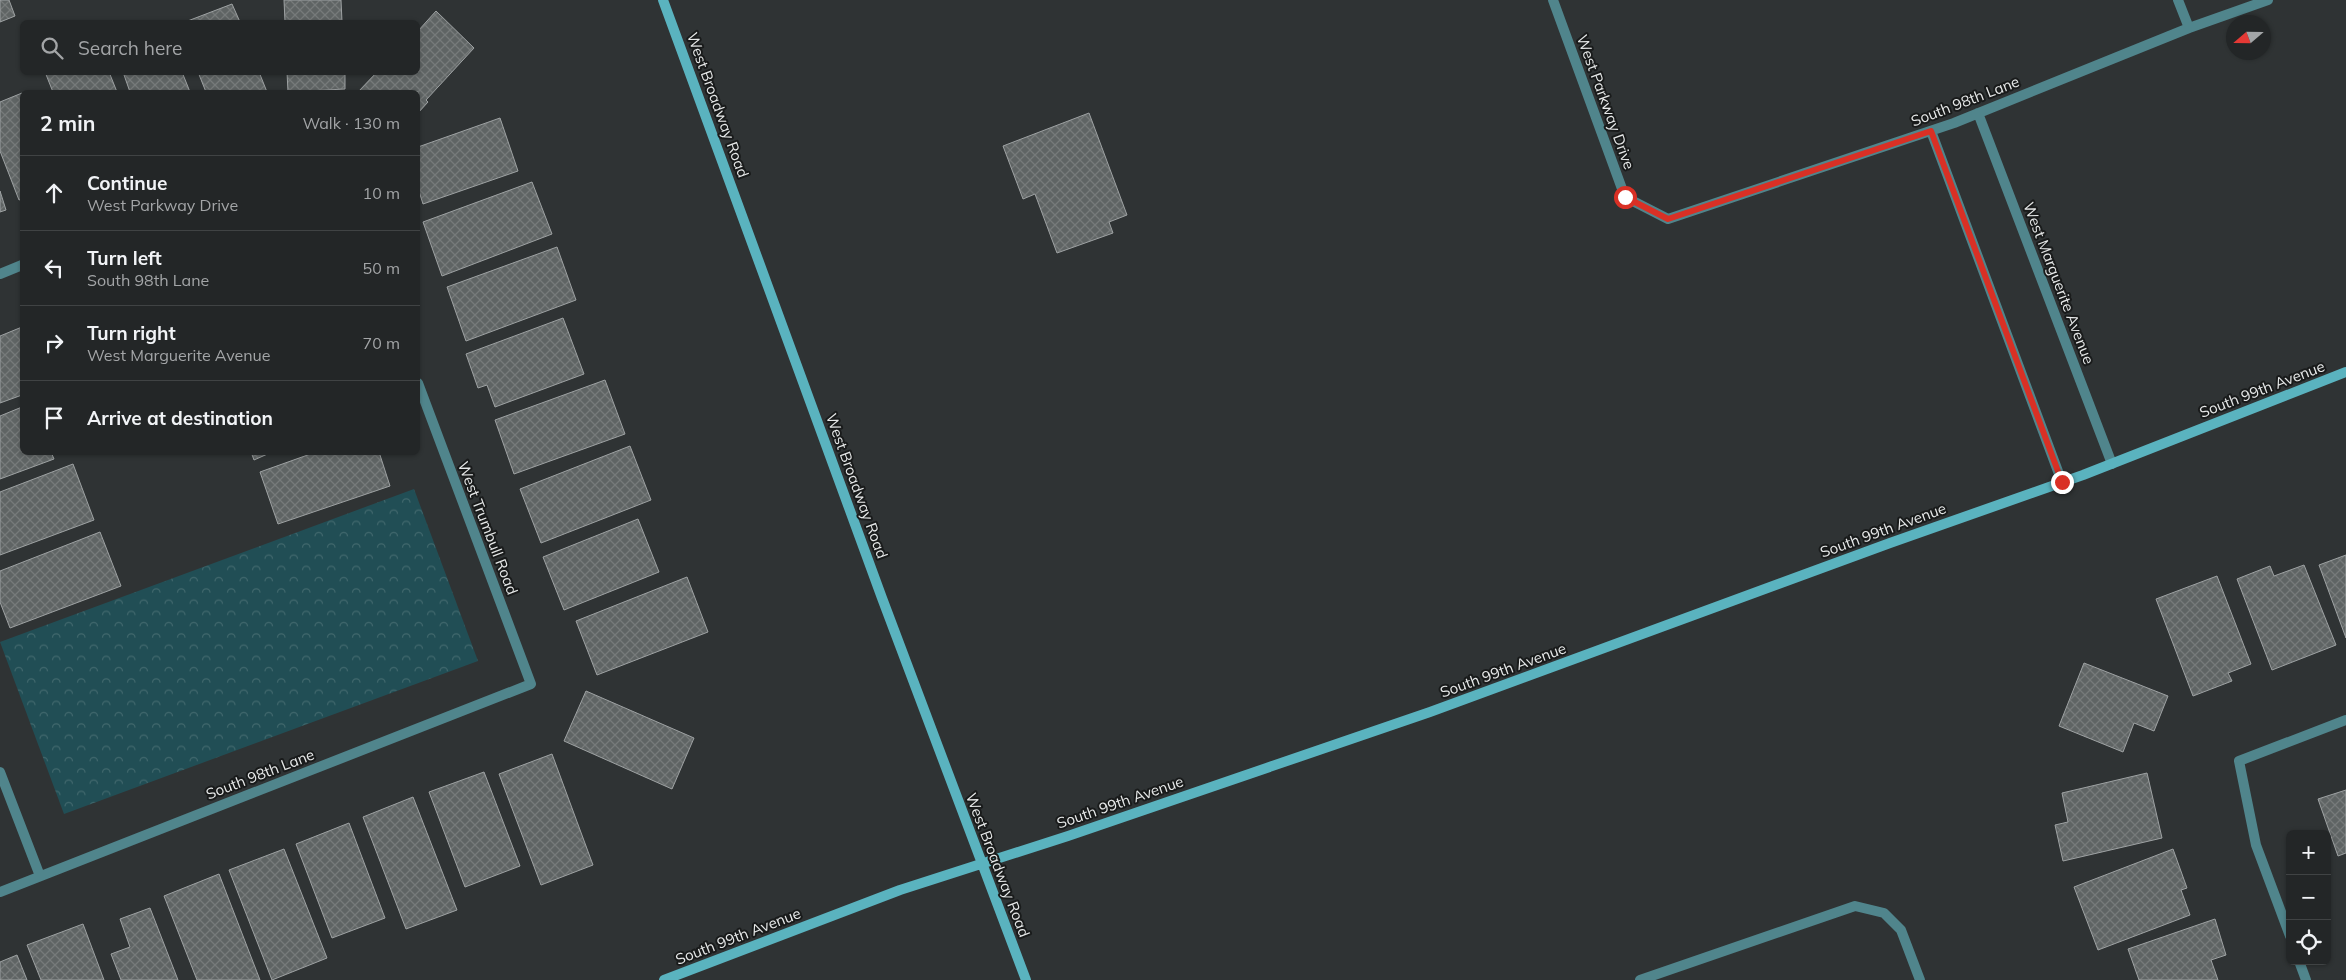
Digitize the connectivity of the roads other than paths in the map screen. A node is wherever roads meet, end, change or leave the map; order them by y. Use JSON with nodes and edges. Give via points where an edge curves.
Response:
{"nodes":[{"id":1,"x":663,"y":0,"type":"edge"},
{"id":2,"x":1553,"y":0,"type":"edge"},
{"id":3,"x":2178,"y":0,"type":"edge"},
{"id":4,"x":2268,"y":0,"type":"edge"},
{"id":5,"x":2189,"y":28,"type":"junction"},
{"id":6,"x":1978,"y":113,"type":"junction"},
{"id":7,"x":1931,"y":131,"type":"junction"},
{"id":8,"x":1668,"y":219,"type":"joint"},
{"id":9,"x":20,"y":266,"type":"edge"},
{"id":10,"x":0,"y":274,"type":"edge"},
{"id":11,"x":2346,"y":372,"type":"edge"},
{"id":12,"x":420,"y":388,"type":"edge"},
{"id":13,"x":2112,"y":464,"type":"junction"},
{"id":14,"x":2062,"y":482,"type":"junction"},
{"id":15,"x":531,"y":684,"type":"joint"},
{"id":16,"x":2346,"y":720,"type":"edge"},
{"id":17,"x":0,"y":772,"type":"edge"},
{"id":18,"x":981,"y":862,"type":"junction"},
{"id":19,"x":40,"y":876,"type":"junction"},
{"id":20,"x":0,"y":892,"type":"edge"},
{"id":21,"x":2286,"y":925,"type":"edge"},
{"id":22,"x":2300,"y":965,"type":"edge"},
{"id":23,"x":664,"y":980,"type":"edge"},
{"id":24,"x":1026,"y":980,"type":"edge"},
{"id":25,"x":1640,"y":980,"type":"edge"},
{"id":26,"x":1920,"y":980,"type":"edge"},
{"id":27,"x":2306,"y":980,"type":"edge"}],
"edges":[{"from":1,"to":18,"type":"main road","name":"West Broadway Road"},
{"from":2,"to":8,"type":"street","name":"West Parkway Drive","via":[[1625,197]]},
{"from":3,"to":5,"type":"street"},
{"from":4,"to":5,"type":"street","name":"South 98th Lane"},
{"from":5,"to":6,"type":"street","name":"South 98th Lane"},
{"from":6,"to":7,"type":"street","name":"South 98th Lane"},
{"from":6,"to":13,"type":"street","name":"West Marguerite Avenue"},
{"from":7,"to":8,"type":"street","name":"South 98th Lane"},
{"from":7,"to":14,"type":"street"},
{"from":9,"to":10,"type":"street"},
{"from":11,"to":13,"type":"main road","name":"South 99th Avenue"},
{"from":12,"to":15,"type":"street","name":"West Trumbull Road"},
{"from":13,"to":14,"type":"main road","name":"South 99th Avenue"},
{"from":14,"to":18,"type":"main road","name":"South 99th Avenue","via":[[1430,712],[1068,836]]},
{"from":15,"to":19,"type":"street","name":"South 98th Lane"},
{"from":16,"to":21,"type":"street","via":[[2238,761],[2256,845]]},
{"from":17,"to":19,"type":"street"},
{"from":18,"to":23,"type":"main road","name":"South 99th Avenue"},
{"from":18,"to":24,"type":"main road","name":"West Broadway Road"},
{"from":19,"to":20,"type":"street","name":"South 98th Lane"},
{"from":22,"to":27,"type":"street"},
{"from":25,"to":26,"type":"street","via":[[1855,906],[1884,913],[1901,930]]}]}
